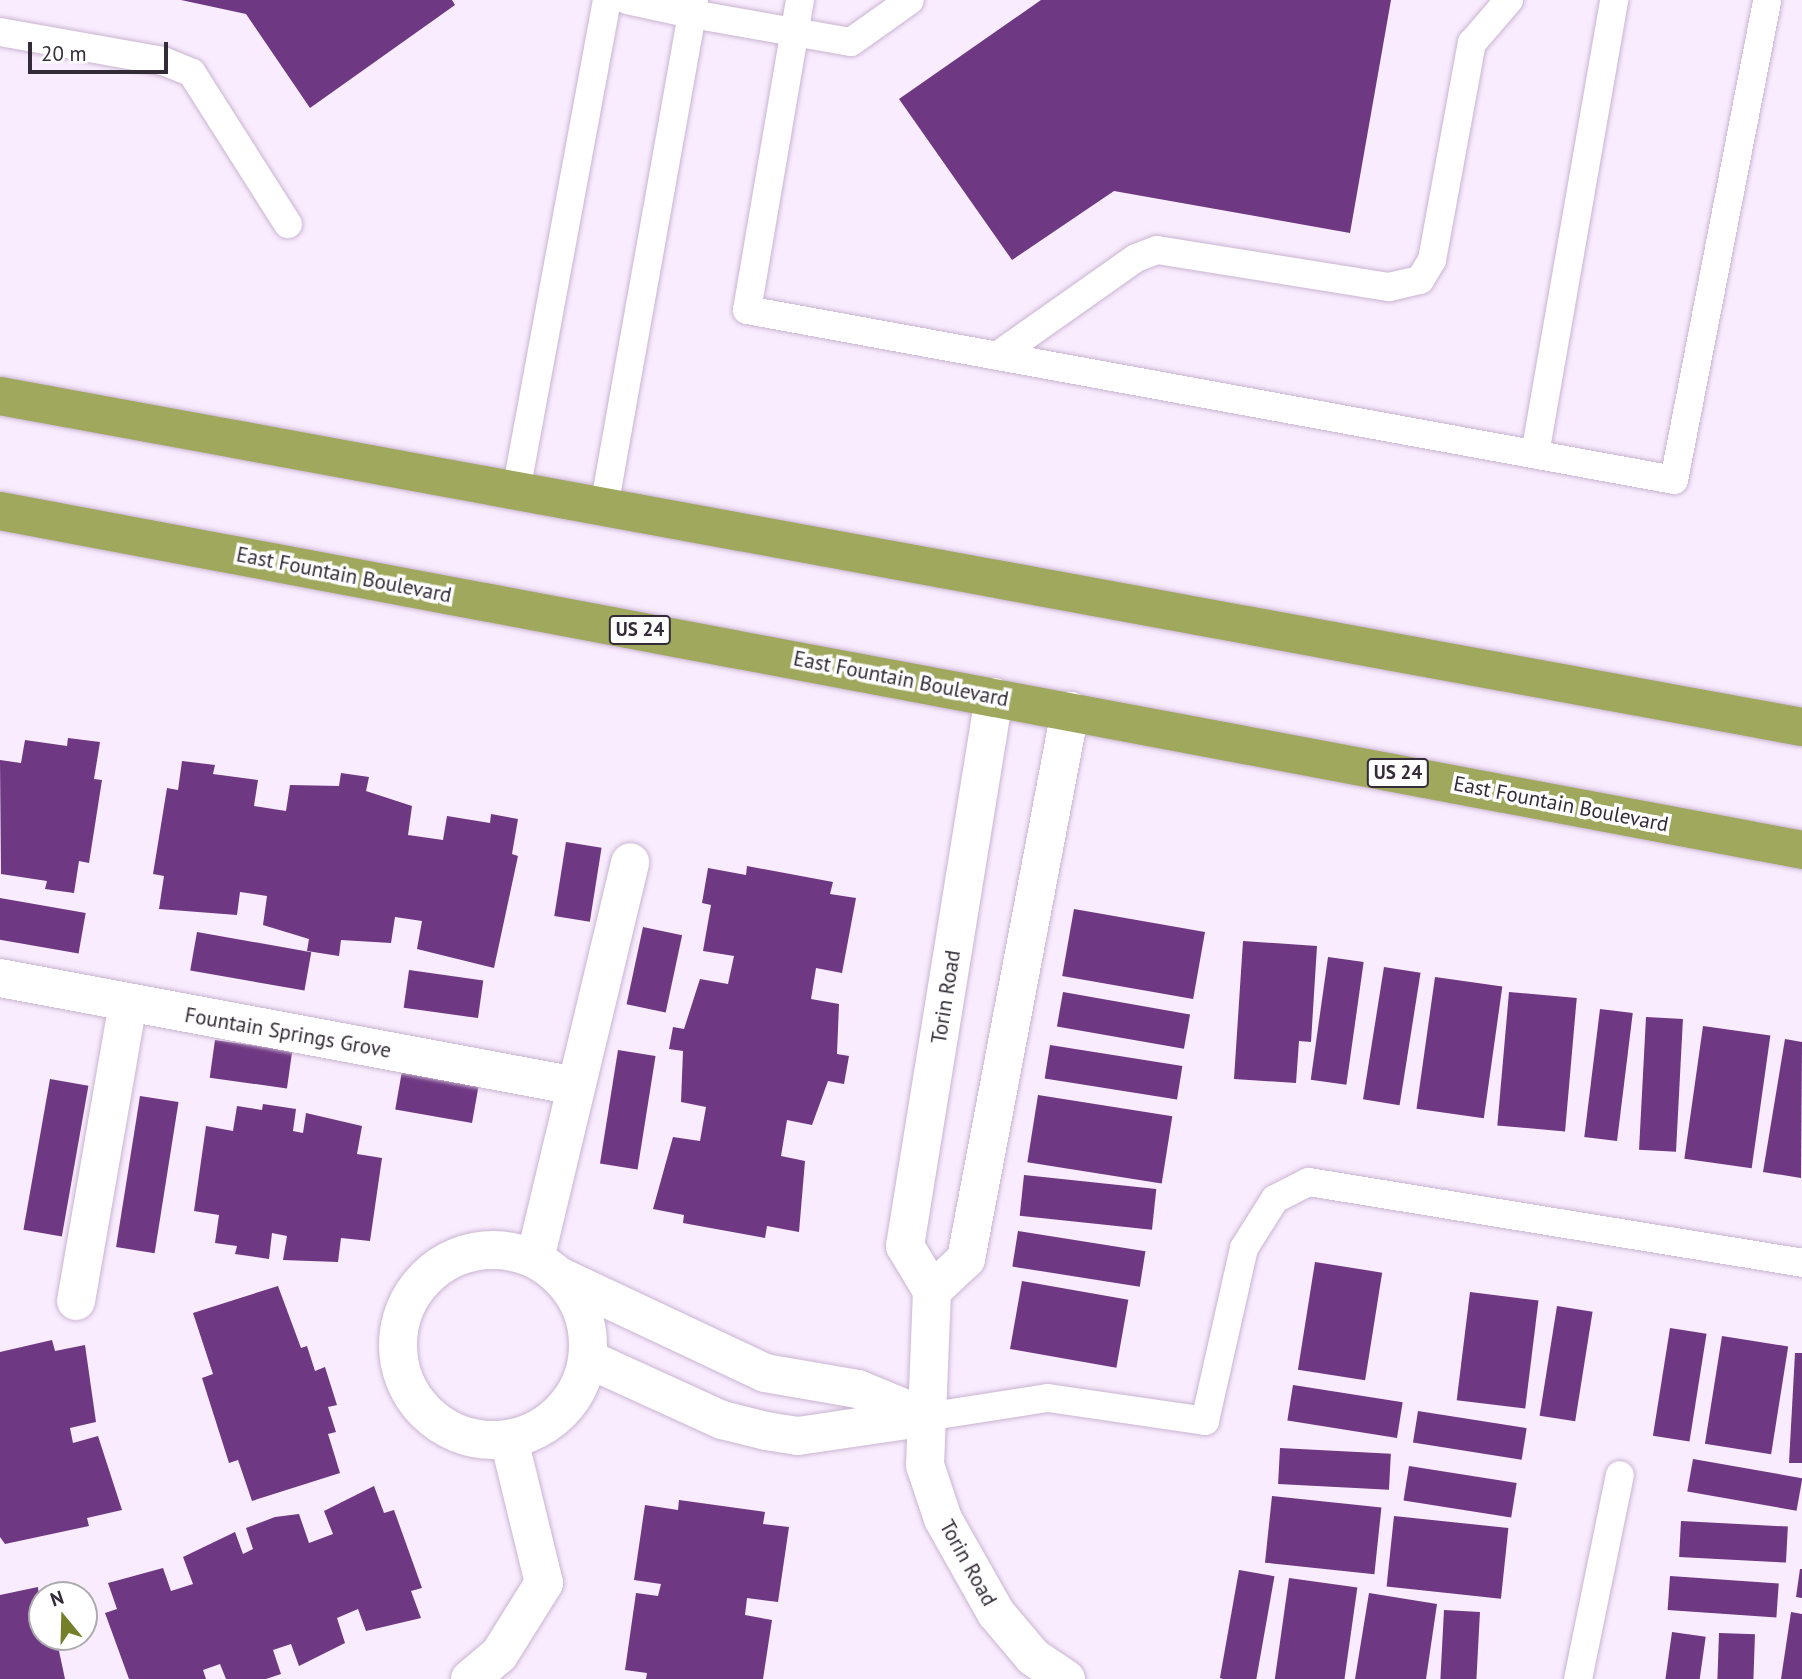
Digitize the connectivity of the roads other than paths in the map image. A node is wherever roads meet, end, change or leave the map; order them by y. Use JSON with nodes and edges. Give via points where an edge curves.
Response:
{"nodes":[{"id":1,"x":607,"y":0,"type":"edge"},
{"id":2,"x":626,"y":0,"type":"edge"},
{"id":3,"x":800,"y":0,"type":"edge"},
{"id":4,"x":911,"y":0,"type":"edge"},
{"id":5,"x":1509,"y":0,"type":"edge"},
{"id":6,"x":1614,"y":0,"type":"edge"},
{"id":7,"x":1767,"y":0,"type":"edge"},
{"id":8,"x":693,"y":7,"type":"edge"},
{"id":9,"x":0,"y":32,"type":"edge"},
{"id":10,"x":794,"y":34,"type":"junction"},
{"id":11,"x":288,"y":224,"type":"dead end"},
{"id":12,"x":997,"y":356,"type":"junction"},
{"id":13,"x":0,"y":396,"type":"edge"},
{"id":14,"x":1535,"y":454,"type":"junction"},
{"id":15,"x":516,"y":491,"type":"junction"},
{"id":16,"x":604,"y":507,"type":"junction"},
{"id":17,"x":0,"y":511,"type":"edge"},
{"id":18,"x":994,"y":696,"type":"junction"},
{"id":19,"x":1070,"y":711,"type":"junction"},
{"id":20,"x":1802,"y":727,"type":"edge"},
{"id":21,"x":1802,"y":850,"type":"edge"},
{"id":22,"x":630,"y":862,"type":"dead end"},
{"id":23,"x":0,"y":978,"type":"edge"},
{"id":24,"x":128,"y":1003,"type":"junction"},
{"id":25,"x":576,"y":1086,"type":"junction"},
{"id":26,"x":1802,"y":1263,"type":"edge"},
{"id":27,"x":548,"y":1268,"type":"junction"},
{"id":28,"x":932,"y":1291,"type":"junction"},
{"id":29,"x":76,"y":1301,"type":"dead end"},
{"id":30,"x":720,"y":1354,"type":"junction"},
{"id":31,"x":588,"y":1359,"type":"junction"},
{"id":32,"x":701,"y":1411,"type":"junction"},
{"id":33,"x":926,"y":1417,"type":"junction"},
{"id":34,"x":509,"y":1438,"type":"junction"},
{"id":35,"x":1620,"y":1475,"type":"dead end"},
{"id":36,"x":470,"y":1679,"type":"edge"},
{"id":37,"x":1066,"y":1679,"type":"edge"},
{"id":38,"x":1578,"y":1679,"type":"edge"}],
"edges":[{"from":1,"to":15,"type":"lane"},
{"from":2,"to":8,"type":"lane"},
{"from":3,"to":10,"type":"lane"},
{"from":4,"to":10,"type":"lane","via":[[851,42]]},
{"from":5,"to":12,"type":"lane","via":[[1472,43],[1432,260],[1420,280],[1389,287],[1157,250],[1136,258]]},
{"from":6,"to":14,"type":"lane"},
{"from":7,"to":14,"type":"lane","via":[[1674,480]]},
{"from":8,"to":10,"type":"lane"},
{"from":8,"to":16,"type":"lane"},
{"from":9,"to":11,"type":"lane","via":[[163,61],[192,73]]},
{"from":10,"to":12,"type":"lane","via":[[747,310]]},
{"from":12,"to":14,"type":"lane"},
{"from":13,"to":15,"type":"highway"},
{"from":15,"to":16,"type":"highway"},
{"from":16,"to":20,"type":"highway"},
{"from":17,"to":18,"type":"highway","name":"East Fountain Boulevard","number":"US 24"},
{"from":18,"to":19,"type":"highway","name":"East Fountain Boulevard","number":"US 24"},
{"from":18,"to":28,"type":"street","name":"Torin Road","via":[[905,1246]]},
{"from":19,"to":21,"type":"highway","name":"East Fountain Boulevard","number":"US 24"},
{"from":19,"to":28,"type":"street","via":[[966,1259]]},
{"from":22,"to":25,"type":"street"},
{"from":23,"to":24,"type":"street","name":"Fountain Springs Grove"},
{"from":24,"to":25,"type":"street","name":"Fountain Springs Grove"},
{"from":24,"to":29,"type":"street"},
{"from":25,"to":27,"type":"street"},
{"from":26,"to":33,"type":"lane","via":[[1309,1182],[1275,1199],[1244,1248],[1205,1421],[1048,1398]]},
{"from":27,"to":30,"type":"street"},
{"from":27,"to":31,"type":"street","via":[[580,1304]]},
{"from":27,"to":34,"type":"street","via":[[489,1251],[457,1257],[428,1275],[399,1320],[401,1373],[429,1418],[454,1433]]},
{"from":28,"to":33,"type":"street","name":"Torin Road"},
{"from":30,"to":32,"type":"street"},
{"from":30,"to":33,"type":"street","via":[[765,1373],[858,1389]]},
{"from":31,"to":32,"type":"street"},
{"from":31,"to":34,"type":"street","via":[[558,1414]]},
{"from":32,"to":33,"type":"street","via":[[798,1436]]},
{"from":33,"to":37,"type":"street","name":"Torin Road","via":[[925,1465],[966,1567],[1033,1657]]},
{"from":34,"to":36,"type":"street","via":[[544,1583],[499,1655]]},
{"from":35,"to":38,"type":"lane"}]}
